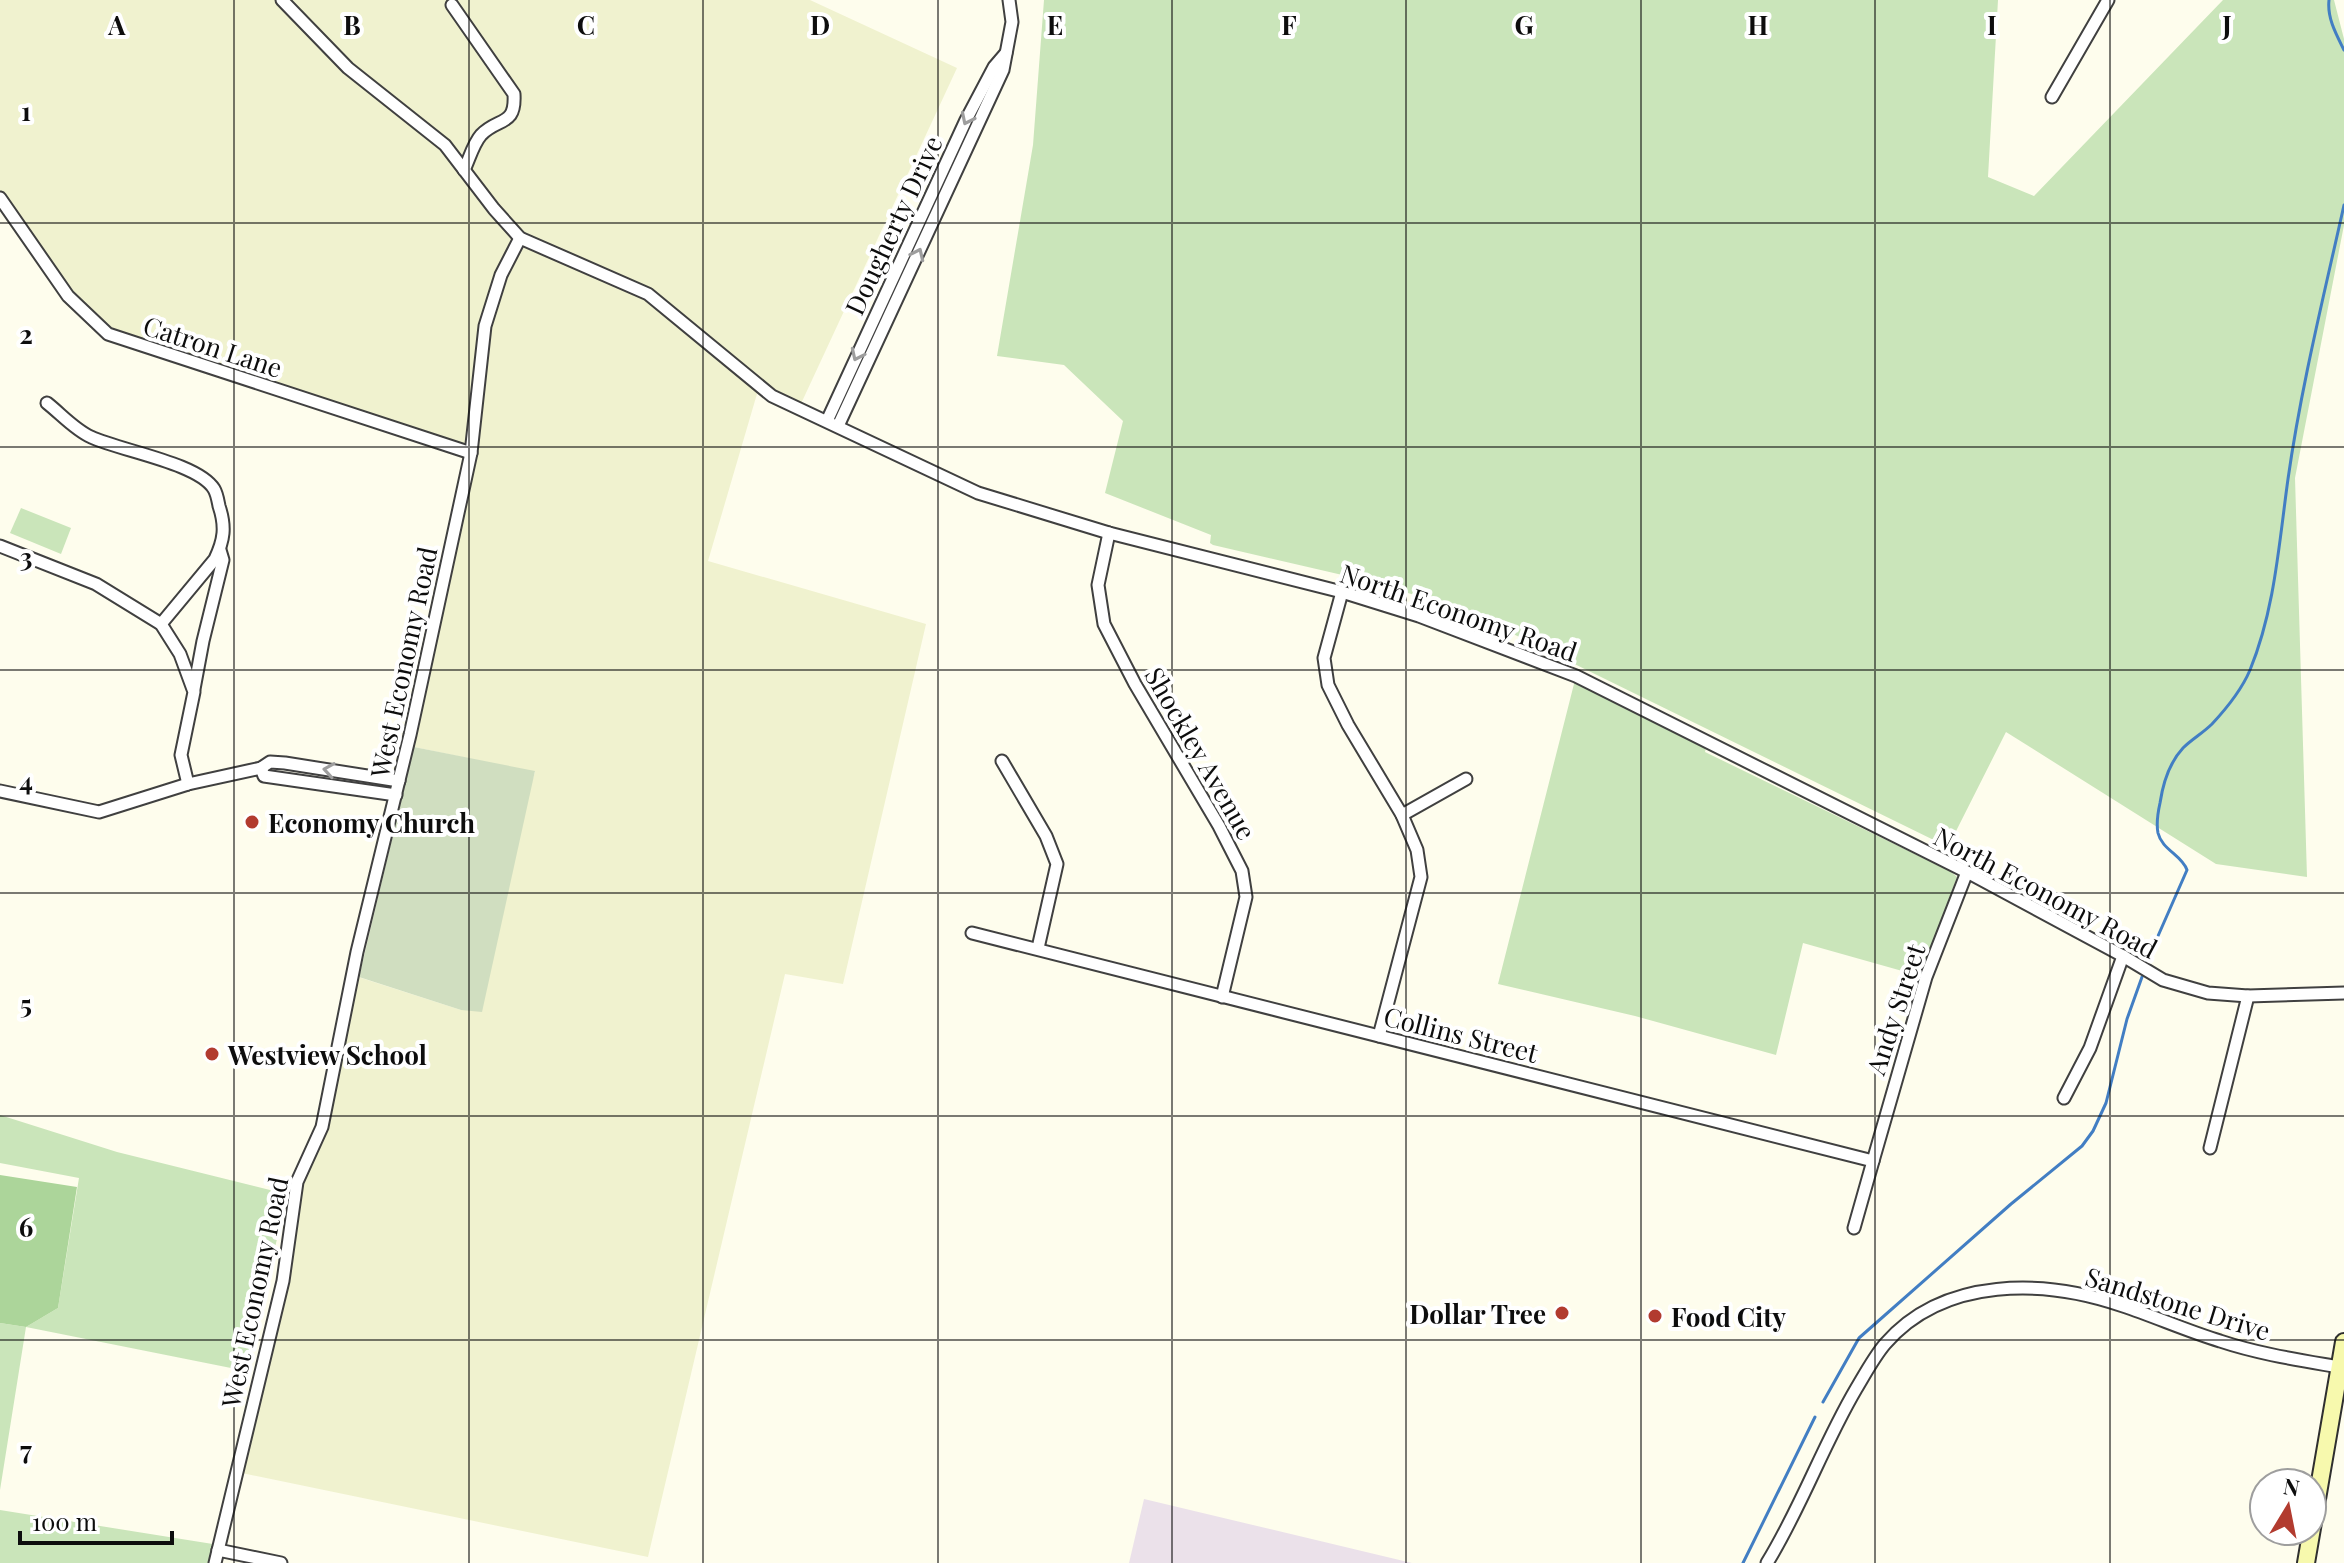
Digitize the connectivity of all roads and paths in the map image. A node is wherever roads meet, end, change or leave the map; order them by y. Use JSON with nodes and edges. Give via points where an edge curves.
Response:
{"nodes":[{"id":1,"x":282,"y":0,"type":"edge"},
{"id":2,"x":1009,"y":0,"type":"edge"},
{"id":3,"x":2108,"y":0,"type":"edge"},
{"id":4,"x":452,"y":5,"type":"dead end"},
{"id":5,"x":1007,"y":53,"type":"junction"},
{"id":6,"x":2052,"y":97,"type":"dead end"},
{"id":7,"x":464,"y":170,"type":"junction"},
{"id":8,"x":0,"y":198,"type":"edge"},
{"id":9,"x":520,"y":238,"type":"junction"},
{"id":10,"x":890,"y":284,"type":"junction"},
{"id":11,"x":902,"y":288,"type":"junction"},
{"id":12,"x":47,"y":403,"type":"dead end"},
{"id":13,"x":832,"y":424,"type":"junction"},
{"id":14,"x":471,"y":453,"type":"junction"},
{"id":15,"x":1109,"y":533,"type":"junction"},
{"id":16,"x":0,"y":546,"type":"edge"},
{"id":17,"x":220,"y":549,"type":"junction"},
{"id":18,"x":1342,"y":592,"type":"junction"},
{"id":19,"x":161,"y":624,"type":"junction"},
{"id":20,"x":194,"y":692,"type":"junction"},
{"id":21,"x":1002,"y":761,"type":"dead end"},
{"id":22,"x":261,"y":768,"type":"junction"},
{"id":23,"x":1466,"y":779,"type":"dead end"},
{"id":24,"x":399,"y":781,"type":"junction"},
{"id":25,"x":188,"y":784,"type":"junction"},
{"id":26,"x":0,"y":791,"type":"edge"},
{"id":27,"x":396,"y":795,"type":"junction"},
{"id":28,"x":1402,"y":815,"type":"junction"},
{"id":29,"x":1967,"y":872,"type":"junction"},
{"id":30,"x":972,"y":933,"type":"dead end"},
{"id":31,"x":1038,"y":948,"type":"junction"},
{"id":32,"x":2123,"y":956,"type":"junction"},
{"id":33,"x":2344,"y":993,"type":"edge"},
{"id":34,"x":2248,"y":996,"type":"junction"},
{"id":35,"x":1222,"y":997,"type":"junction"},
{"id":36,"x":1379,"y":1036,"type":"junction"},
{"id":37,"x":2064,"y":1098,"type":"dead end"},
{"id":38,"x":2210,"y":1148,"type":"dead end"},
{"id":39,"x":1873,"y":1161,"type":"junction"},
{"id":40,"x":1854,"y":1228,"type":"dead end"},
{"id":41,"x":2344,"y":1342,"type":"edge"},
{"id":42,"x":2339,"y":1367,"type":"junction"},
{"id":43,"x":218,"y":1550,"type":"junction"},
{"id":44,"x":215,"y":1563,"type":"edge"},
{"id":45,"x":281,"y":1563,"type":"edge"},
{"id":46,"x":1767,"y":1563,"type":"edge"},
{"id":47,"x":2306,"y":1563,"type":"edge"}],
"edges":[{"from":1,"to":7,"type":"street","via":[[348,68],[445,145]]},
{"from":2,"to":5,"type":"street","name":"Dougherty Drive"},
{"from":3,"to":6,"type":"street"},
{"from":4,"to":7,"type":"street","via":[[514,94],[510,117],[480,135]]},
{"from":5,"to":10,"type":"street","name":"Dougherty Drive","one_way":true,"via":[[980,91]]},
{"from":11,"to":5,"type":"street","name":"Dougherty Drive","one_way":true},
{"from":7,"to":9,"type":"street"},
{"from":8,"to":14,"type":"street","name":"Catron Lane","via":[[68,296],[108,334]]},
{"from":9,"to":13,"type":"street","name":"North Economy Road","via":[[648,294],[772,396]]},
{"from":9,"to":14,"type":"street","name":"West Economy Road","via":[[485,326]]},
{"from":10,"to":11,"type":"street"},
{"from":10,"to":13,"type":"street","name":"Dougherty Drive","one_way":true},
{"from":11,"to":13,"type":"street","name":"Dougherty Drive"},
{"from":12,"to":17,"type":"street","via":[[88,436],[197,473],[214,488],[225,524]]},
{"from":13,"to":15,"type":"street","name":"North Economy Road","via":[[978,493]]},
{"from":14,"to":24,"type":"street","name":"West Economy Road"},
{"from":15,"to":18,"type":"street","name":"North Economy Road"},
{"from":15,"to":35,"type":"street","name":"Shockley Avenue","via":[[1098,585],[1104,624],[1242,871],[1246,897]]},
{"from":16,"to":19,"type":"street","via":[[96,584]]},
{"from":17,"to":19,"type":"street"},
{"from":17,"to":20,"type":"street","via":[[223,560]]},
{"from":18,"to":28,"type":"street","via":[[1324,658],[1328,685]]},
{"from":18,"to":29,"type":"street","name":"North Economy Road","via":[[1576,676]]},
{"from":19,"to":20,"type":"street"},
{"from":20,"to":25,"type":"street","via":[[181,755]]},
{"from":21,"to":31,"type":"street","via":[[1057,864]]},
{"from":24,"to":22,"type":"street","one_way":true,"via":[[285,763],[270,762]]},
{"from":22,"to":25,"type":"street"},
{"from":22,"to":27,"type":"street","via":[[264,776]]},
{"from":23,"to":28,"type":"street"},
{"from":24,"to":27,"type":"street","name":"West Economy Road"},
{"from":25,"to":26,"type":"street","via":[[99,812]]},
{"from":27,"to":43,"type":"street","name":"West Economy Road","via":[[322,1127],[297,1182],[283,1281]]},
{"from":28,"to":36,"type":"street","via":[[1417,850],[1421,877]]},
{"from":29,"to":32,"type":"street","name":"North Economy Road"},
{"from":29,"to":39,"type":"street","name":"Andy Street","via":[[1926,977]]},
{"from":30,"to":31,"type":"street","name":"Collins Street"},
{"from":31,"to":35,"type":"street","name":"Collins Street"},
{"from":32,"to":34,"type":"street","name":"North Economy Road","via":[[2163,980],[2208,993]]},
{"from":32,"to":37,"type":"street","via":[[2090,1048]]},
{"from":33,"to":34,"type":"street","name":"North Economy Road"},
{"from":34,"to":38,"type":"street"},
{"from":35,"to":36,"type":"street","name":"Collins Street"},
{"from":36,"to":39,"type":"street","name":"Collins Street"},
{"from":39,"to":40,"type":"street"},
{"from":41,"to":42,"type":"street"},
{"from":42,"to":46,"type":"street","name":"Sandstone Drive","via":[[2257,1352],[2095,1298],[2034,1289],[1965,1293],[1933,1307],[1885,1344],[1851,1398]]},
{"from":42,"to":47,"type":"street"},
{"from":43,"to":44,"type":"street","name":"West Economy Road"},
{"from":43,"to":45,"type":"street"}]}
